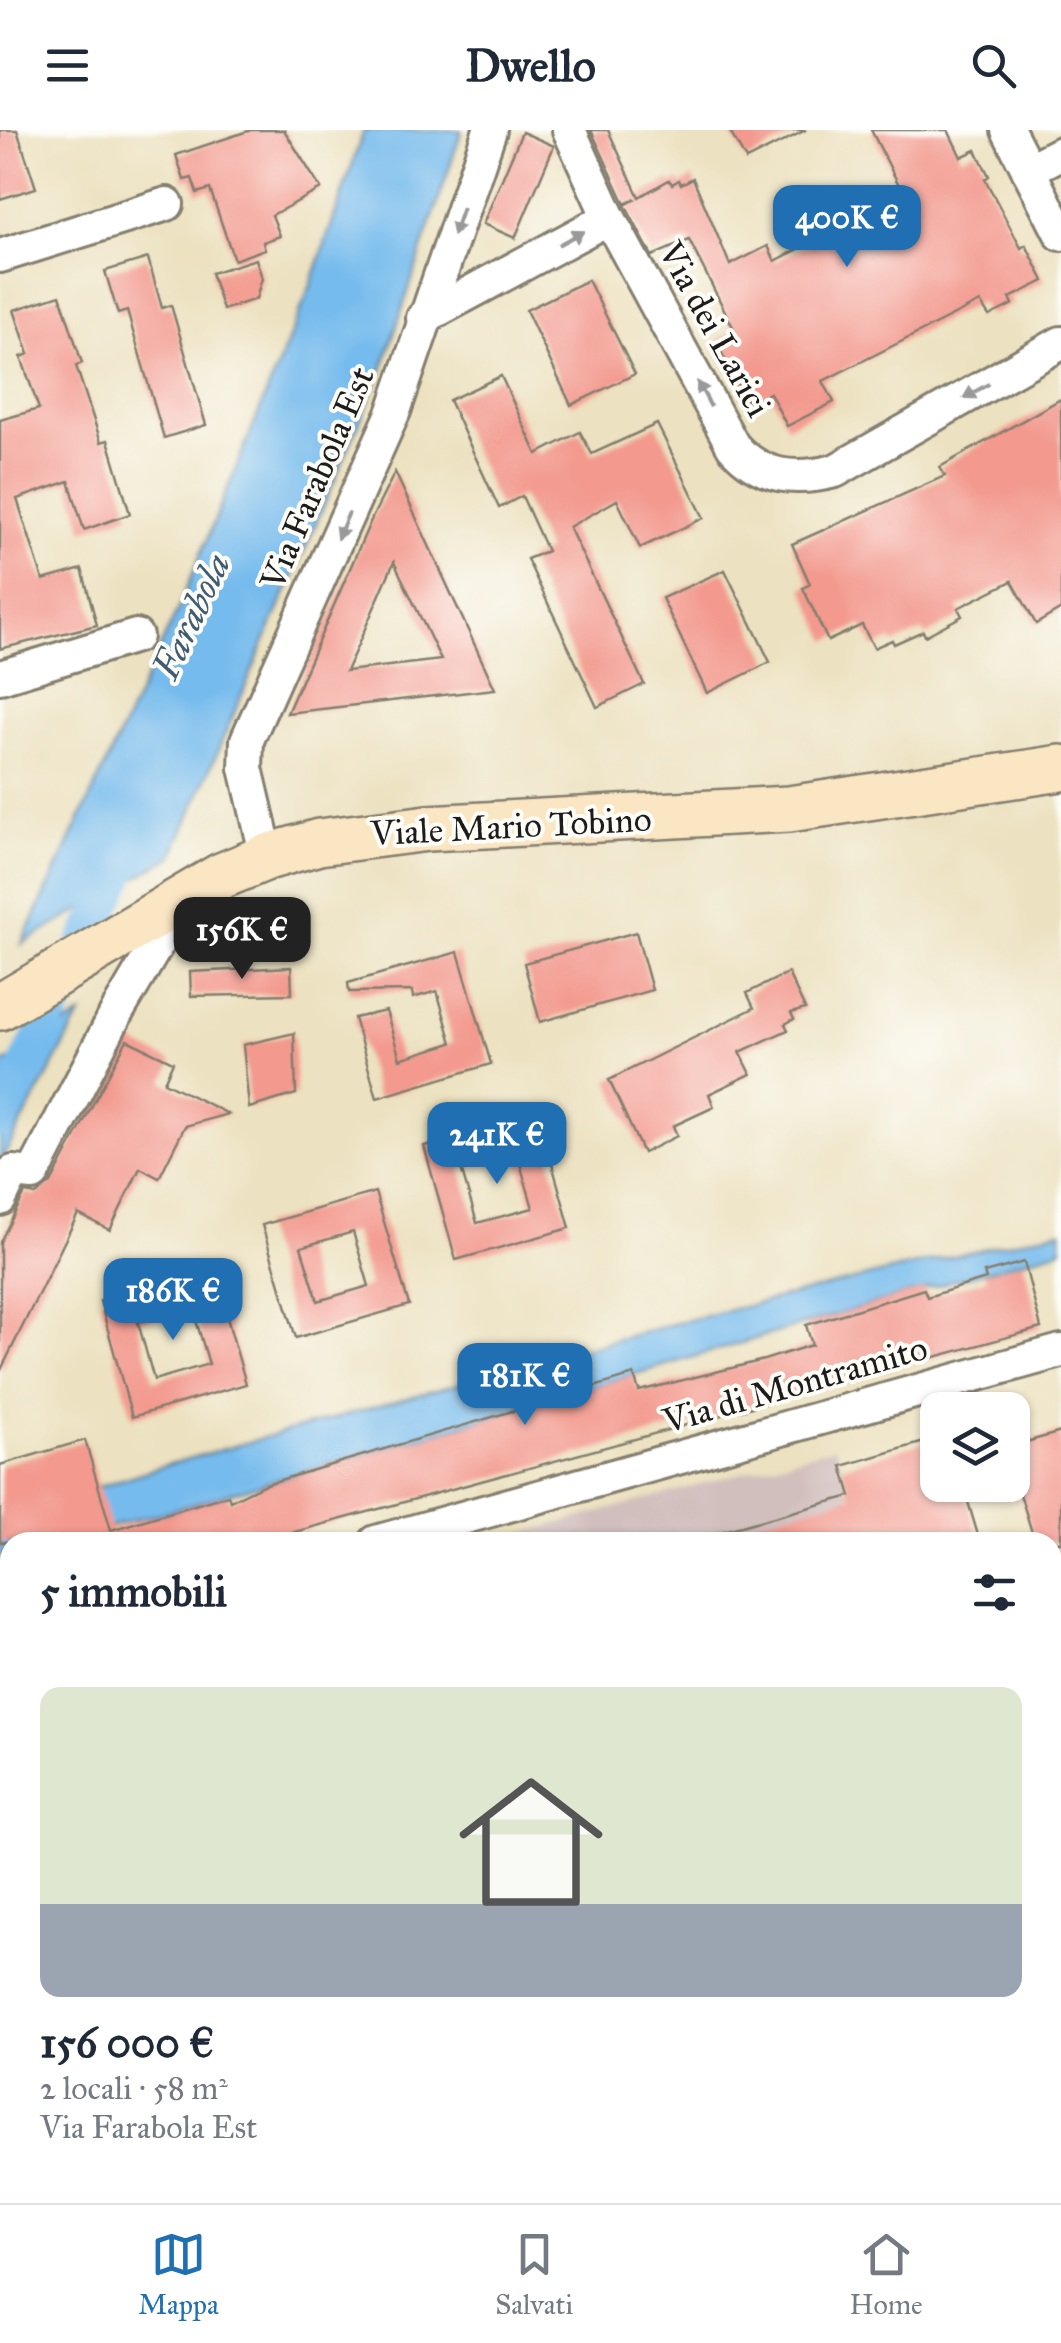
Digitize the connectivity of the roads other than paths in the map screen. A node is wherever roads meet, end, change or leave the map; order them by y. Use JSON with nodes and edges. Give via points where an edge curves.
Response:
{"nodes":[{"id":1,"x":490,"y":130,"type":"edge"},
{"id":2,"x":569,"y":130,"type":"edge"},
{"id":3,"x":1008,"y":130,"type":"edge"},
{"id":4,"x":1061,"y":152,"type":"edge"},
{"id":5,"x":1028,"y":170,"type":"junction"},
{"id":6,"x":167,"y":204,"type":"dead end"},
{"id":7,"x":609,"y":218,"type":"junction"},
{"id":8,"x":1061,"y":234,"type":"edge"},
{"id":9,"x":0,"y":256,"type":"edge"},
{"id":10,"x":424,"y":318,"type":"junction"},
{"id":11,"x":1061,"y":344,"type":"edge"},
{"id":12,"x":136,"y":636,"type":"dead end"},
{"id":13,"x":0,"y":678,"type":"edge"},
{"id":14,"x":1061,"y":768,"type":"edge"},
{"id":15,"x":267,"y":857,"type":"junction"},
{"id":16,"x":187,"y":894,"type":"junction"},
{"id":17,"x":0,"y":1007,"type":"edge"},
{"id":18,"x":0,"y":1199,"type":"edge"},
{"id":19,"x":1061,"y":1351,"type":"edge"},
{"id":20,"x":412,"y":1532,"type":"edge"}],
"edges":[{"from":1,"to":10,"type":"street","name":"Via Farabola Est","one_way":true},
{"from":2,"to":7,"type":"street","name":"Via dei Larici"},
{"from":3,"to":5,"type":"street"},
{"from":4,"to":5,"type":"street"},
{"from":5,"to":8,"type":"street"},
{"from":6,"to":9,"type":"street"},
{"from":10,"to":7,"type":"street","one_way":true},
{"from":11,"to":7,"type":"street","name":"Via dei Larici","one_way":true,"via":[[835,471],[799,478],[762,470],[733,446]]},
{"from":10,"to":15,"type":"street","name":"Via Farabola Est","one_way":true,"via":[[394,411],[248,740],[246,768]]},
{"from":12,"to":13,"type":"street"},
{"from":14,"to":15,"type":"main road","name":"Viale Mario Tobino","via":[[790,809],[387,832]]},
{"from":15,"to":16,"type":"main road","name":"Viale Mario Tobino"},
{"from":16,"to":17,"type":"main road","name":"Viale Mario Tobino"},
{"from":16,"to":18,"type":"street","via":[[33,1174],[13,1172]]},
{"from":19,"to":20,"type":"street","name":"Via di Montramito"}]}
